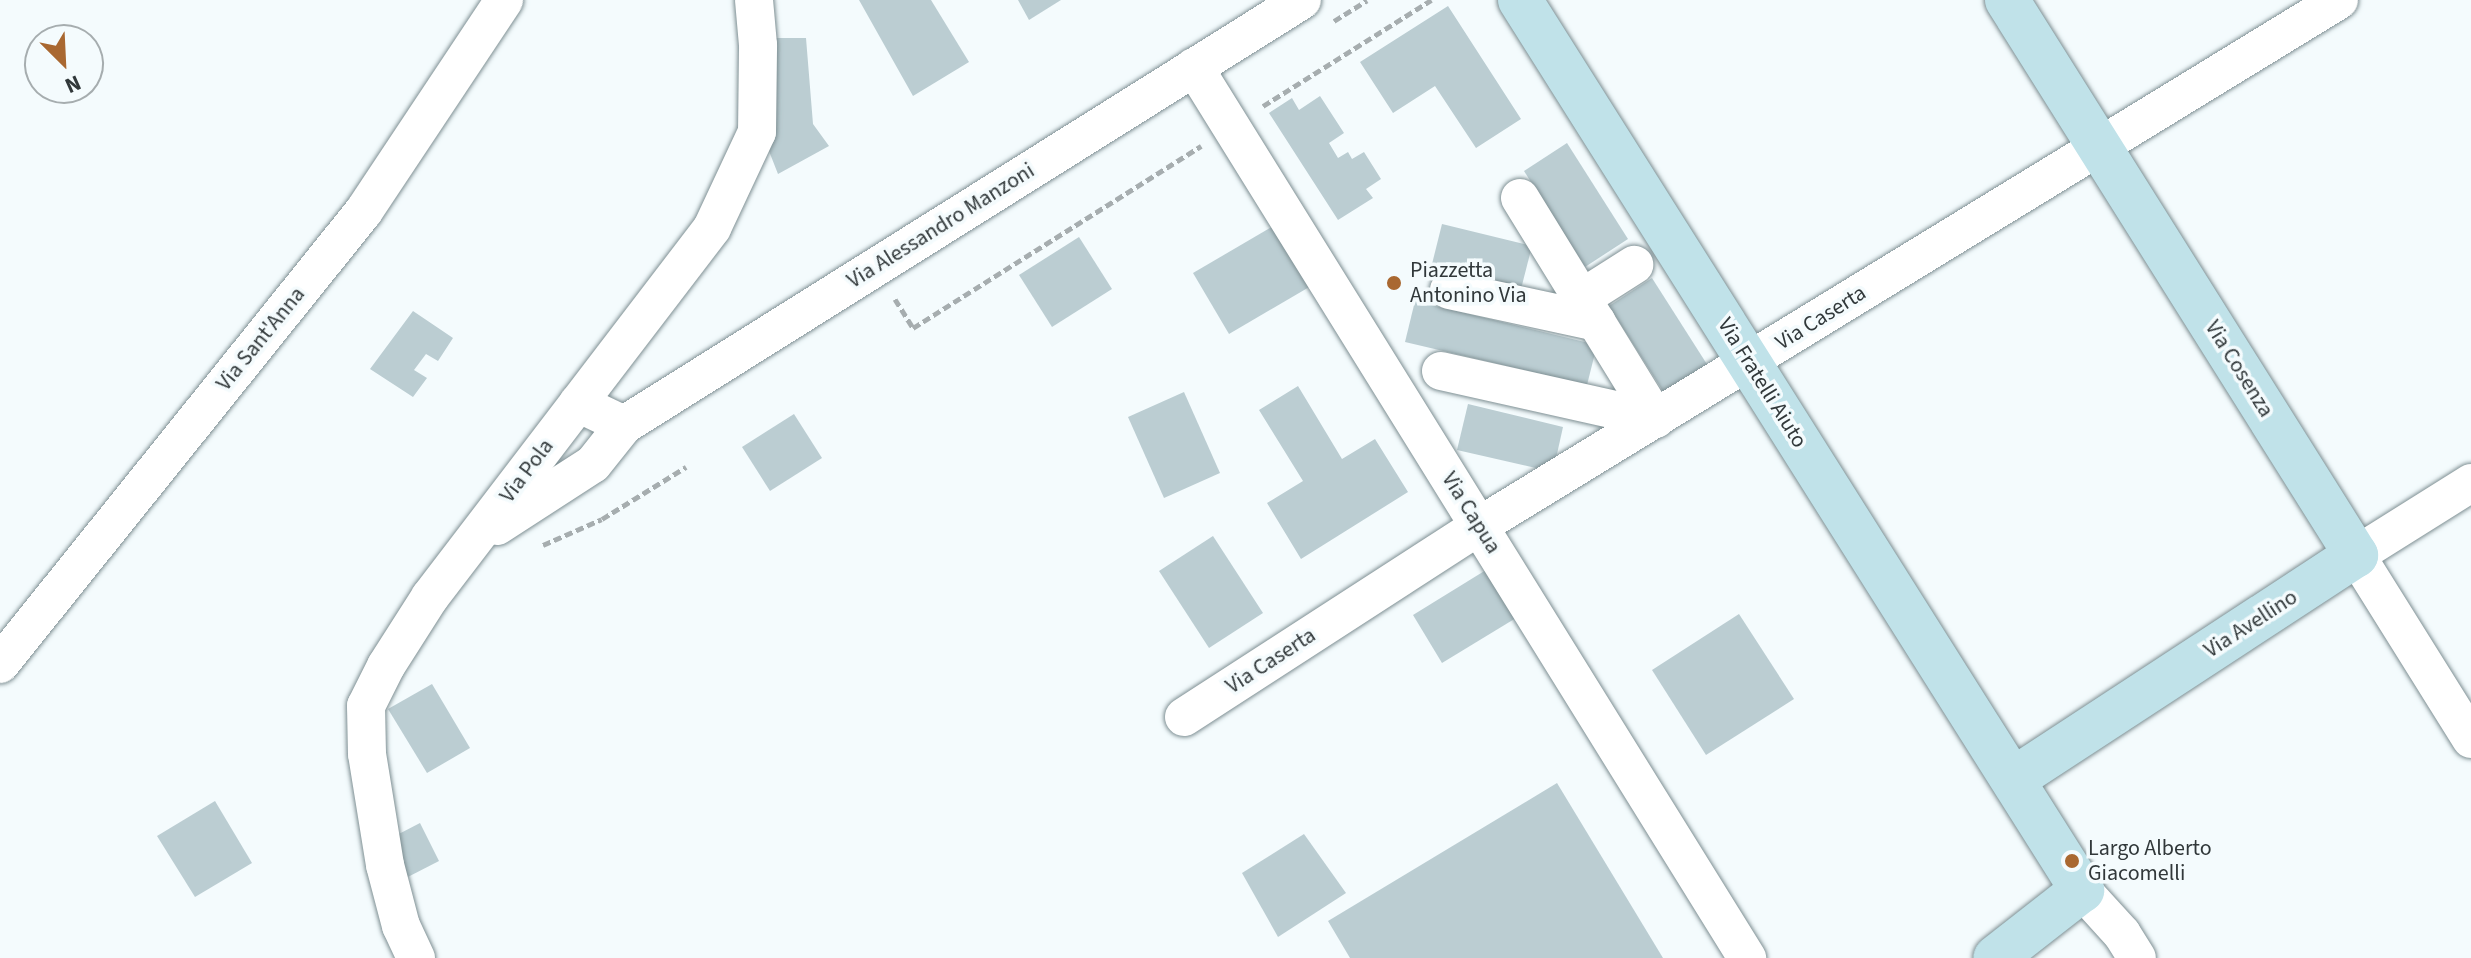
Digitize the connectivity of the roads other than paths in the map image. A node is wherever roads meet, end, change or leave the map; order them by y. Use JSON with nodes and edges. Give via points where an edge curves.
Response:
{"nodes":[{"id":1,"x":504,"y":0,"type":"edge"},
{"id":2,"x":754,"y":0,"type":"edge"},
{"id":3,"x":1302,"y":0,"type":"edge"},
{"id":4,"x":1520,"y":0,"type":"edge"},
{"id":5,"x":2007,"y":0,"type":"edge"},
{"id":6,"x":2339,"y":0,"type":"edge"},
{"id":7,"x":1194,"y":67,"type":"junction"},
{"id":8,"x":2099,"y":147,"type":"junction"},
{"id":9,"x":1520,"y":198,"type":"dead end"},
{"id":10,"x":1634,"y":265,"type":"dead end"},
{"id":11,"x":1449,"y":290,"type":"dead end"},
{"id":12,"x":1589,"y":310,"type":"junction"},
{"id":13,"x":1749,"y":362,"type":"junction"},
{"id":14,"x":1441,"y":371,"type":"dead end"},
{"id":15,"x":578,"y":403,"type":"junction"},
{"id":16,"x":1656,"y":419,"type":"junction"},
{"id":17,"x":624,"y":425,"type":"junction"},
{"id":18,"x":2471,"y":483,"type":"edge"},
{"id":19,"x":1479,"y":526,"type":"junction"},
{"id":20,"x":474,"y":540,"type":"junction"},
{"id":21,"x":2356,"y":555,"type":"junction"},
{"id":22,"x":0,"y":664,"type":"edge"},
{"id":23,"x":1184,"y":717,"type":"dead end"},
{"id":24,"x":2471,"y":739,"type":"edge"},
{"id":25,"x":2017,"y":770,"type":"junction"},
{"id":26,"x":2069,"y":900,"type":"junction"},
{"id":27,"x":416,"y":958,"type":"edge"},
{"id":28,"x":1747,"y":958,"type":"edge"},
{"id":29,"x":1995,"y":958,"type":"edge"},
{"id":30,"x":2137,"y":958,"type":"edge"}],
"edges":[{"from":1,"to":22,"type":"street","name":"Via Sant'Anna","via":[[364,211]]},
{"from":2,"to":15,"type":"street","name":"Via Pola","via":[[757,132],[712,228]]},
{"from":3,"to":7,"type":"street","name":"Via Alessandro Manzoni"},
{"from":4,"to":13,"type":"main road","name":"Via Fratelli Aiuto"},
{"from":5,"to":8,"type":"main road","name":"Via Cosenza"},
{"from":6,"to":8,"type":"street","name":"Via Caserta"},
{"from":7,"to":17,"type":"street","name":"Via Alessandro Manzoni"},
{"from":7,"to":19,"type":"street","name":"Via Capua"},
{"from":8,"to":13,"type":"street","name":"Via Caserta"},
{"from":8,"to":21,"type":"main road","name":"Via Cosenza"},
{"from":9,"to":12,"type":"street"},
{"from":10,"to":12,"type":"street"},
{"from":11,"to":12,"type":"street"},
{"from":12,"to":16,"type":"street"},
{"from":13,"to":16,"type":"street","name":"Via Caserta"},
{"from":13,"to":25,"type":"main road","name":"Via Fratelli Aiuto"},
{"from":14,"to":16,"type":"street"},
{"from":15,"to":17,"type":"street"},
{"from":15,"to":20,"type":"street","name":"Via Pola"},
{"from":16,"to":19,"type":"street","name":"Via Caserta"},
{"from":17,"to":20,"type":"street","name":"Via Alessandro Manzoni","via":[[593,464]]},
{"from":18,"to":21,"type":"street","name":"Via Avellino"},
{"from":19,"to":23,"type":"street","name":"Via Caserta"},
{"from":19,"to":28,"type":"street","name":"Via Capua"},
{"from":20,"to":27,"type":"street","name":"Via Pola","via":[[430,597],[366,706],[367,754],[385,865],[401,926]]},
{"from":21,"to":24,"type":"street","name":"Via Cosenza"},
{"from":21,"to":25,"type":"main road","name":"Via Avellino"},
{"from":25,"to":26,"type":"main road","name":"Via Fratelli Aiuto"},
{"from":26,"to":29,"type":"main road"},
{"from":26,"to":30,"type":"street","via":[[2111,922]]}]}
